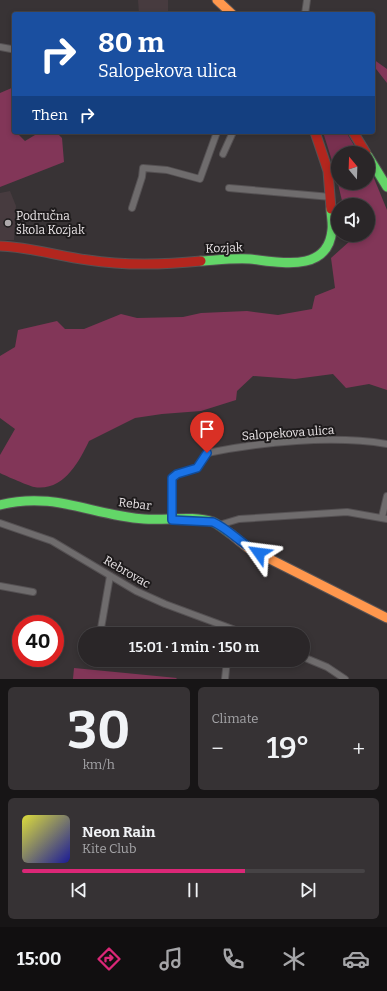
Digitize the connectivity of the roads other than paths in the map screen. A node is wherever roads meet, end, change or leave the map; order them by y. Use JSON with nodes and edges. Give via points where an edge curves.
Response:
{"nodes":[{"id":1,"x":217,"y":0,"type":"edge"},
{"id":2,"x":307,"y":0,"type":"edge"},
{"id":3,"x":230,"y":12,"type":"edge"},
{"id":4,"x":305,"y":12,"type":"edge"},
{"id":5,"x":0,"y":47,"type":"edge"},
{"id":6,"x":12,"y":49,"type":"dead end"},
{"id":7,"x":216,"y":134,"type":"edge"},
{"id":8,"x":232,"y":134,"type":"edge"},
{"id":9,"x":316,"y":134,"type":"edge"},
{"id":10,"x":354,"y":134,"type":"edge"},
{"id":11,"x":362,"y":146,"type":"edge"},
{"id":12,"x":223,"y":154,"type":"dead end"},
{"id":13,"x":375,"y":167,"type":"edge"},
{"id":14,"x":387,"y":187,"type":"edge"},
{"id":15,"x":229,"y":188,"type":"dead end"},
{"id":16,"x":331,"y":197,"type":"junction"},
{"id":17,"x":132,"y":208,"type":"dead end"},
{"id":18,"x":0,"y":246,"type":"edge"},
{"id":19,"x":387,"y":444,"type":"edge"},
{"id":20,"x":387,"y":496,"type":"edge"},
{"id":21,"x":0,"y":505,"type":"edge"},
{"id":22,"x":384,"y":518,"type":"edge"},
{"id":23,"x":172,"y":520,"type":"junction"},
{"id":24,"x":0,"y":523,"type":"edge"},
{"id":25,"x":219,"y":525,"type":"junction"},
{"id":26,"x":110,"y":576,"type":"junction"},
{"id":27,"x":0,"y":586,"type":"edge"},
{"id":28,"x":33,"y":592,"type":"dead end"},
{"id":29,"x":387,"y":618,"type":"edge"},
{"id":30,"x":101,"y":627,"type":"edge"},
{"id":31,"x":220,"y":627,"type":"edge"},
{"id":32,"x":310,"y":660,"type":"edge"},
{"id":33,"x":226,"y":667,"type":"edge"},
{"id":34,"x":225,"y":679,"type":"edge"},
{"id":35,"x":345,"y":679,"type":"edge"}],
"edges":[{"from":1,"to":3,"type":"street"},
{"from":2,"to":4,"type":"street"},
{"from":5,"to":6,"type":"street"},
{"from":7,"to":17,"type":"street","via":[[200,179],[167,170],[142,168],[142,177]]},
{"from":8,"to":12,"type":"street"},
{"from":9,"to":16,"type":"street","name":"Kozjak","via":[[328,171]]},
{"from":10,"to":11,"type":"street"},
{"from":13,"to":14,"type":"street"},
{"from":15,"to":16,"type":"street"},
{"from":16,"to":18,"type":"street","name":"Kozjak","via":[[330,239],[320,254],[304,262],[230,259],[139,265],[94,261],[31,248]]},
{"from":19,"to":23,"type":"street","name":"Salopekova ulica","via":[[345,441],[287,442],[207,453],[197,468],[172,478]]},
{"from":20,"to":22,"type":"street"},
{"from":21,"to":23,"type":"street","name":"Rebar","via":[[32,499],[142,519]]},
{"from":22,"to":25,"type":"street","via":[[340,512],[239,519]]},
{"from":23,"to":25,"type":"street","name":"Rebar","via":[[206,521]]},
{"from":24,"to":26,"type":"street","name":"Rebrovac","via":[[52,541]]},
{"from":25,"to":29,"type":"street","name":"Rebar","via":[[248,548]]},
{"from":26,"to":30,"type":"street"},
{"from":26,"to":31,"type":"street","name":"Rebrovac","via":[[136,591]]},
{"from":27,"to":28,"type":"street"},
{"from":32,"to":35,"type":"street"},
{"from":33,"to":34,"type":"street"}]}
